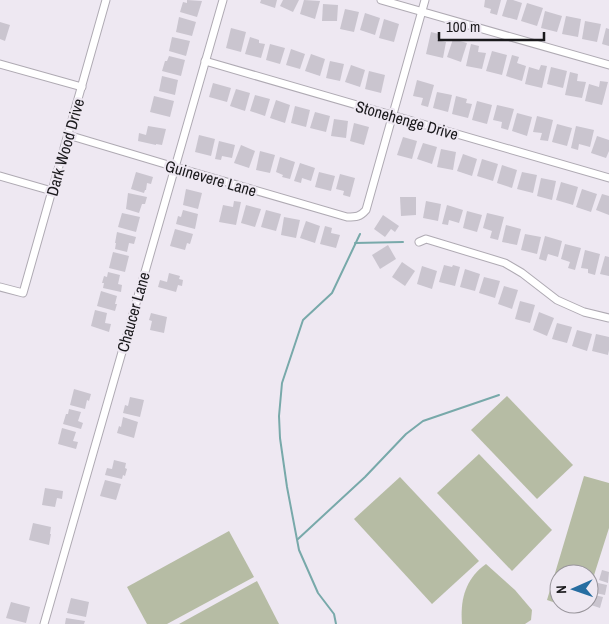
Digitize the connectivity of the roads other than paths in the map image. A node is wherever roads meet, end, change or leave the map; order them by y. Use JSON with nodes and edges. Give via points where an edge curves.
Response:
{"nodes":[{"id":1,"x":106,"y":0,"type":"edge"},
{"id":2,"x":223,"y":0,"type":"edge"},
{"id":3,"x":381,"y":0,"type":"edge"},
{"id":4,"x":425,"y":0,"type":"edge"},
{"id":5,"x":422,"y":12,"type":"junction"},
{"id":6,"x":205,"y":61,"type":"junction"},
{"id":7,"x":0,"y":64,"type":"edge"},
{"id":8,"x":609,"y":65,"type":"edge"},
{"id":9,"x":82,"y":87,"type":"junction"},
{"id":10,"x":392,"y":116,"type":"junction"},
{"id":11,"x":68,"y":135,"type":"junction"},
{"id":12,"x":175,"y":167,"type":"junction"},
{"id":13,"x":0,"y":176,"type":"edge"},
{"id":14,"x":609,"y":178,"type":"edge"},
{"id":15,"x":52,"y":191,"type":"junction"},
{"id":16,"x":419,"y":242,"type":"dead end"},
{"id":17,"x":0,"y":287,"type":"edge"},
{"id":18,"x":609,"y":318,"type":"edge"},
{"id":19,"x":44,"y":624,"type":"edge"}],
"edges":[{"from":1,"to":9,"type":"street","name":"Dark Wood Drive"},
{"from":2,"to":6,"type":"street","name":"Chaucer Lane"},
{"from":3,"to":5,"type":"street"},
{"from":4,"to":5,"type":"street"},
{"from":5,"to":8,"type":"street"},
{"from":5,"to":10,"type":"street"},
{"from":6,"to":10,"type":"street","name":"Stonehenge Drive"},
{"from":6,"to":12,"type":"street","name":"Chaucer Lane"},
{"from":7,"to":9,"type":"street"},
{"from":9,"to":11,"type":"street","name":"Dark Wood Drive"},
{"from":10,"to":12,"type":"street","name":"Guinevere Lane","via":[[366,210],[355,217]]},
{"from":10,"to":14,"type":"street","name":"Stonehenge Drive"},
{"from":11,"to":12,"type":"street","name":"Guinevere Lane"},
{"from":11,"to":15,"type":"street","name":"Dark Wood Drive"},
{"from":12,"to":19,"type":"street","name":"Chaucer Lane"},
{"from":13,"to":15,"type":"street"},
{"from":15,"to":17,"type":"street","name":"Dark Wood Drive","via":[[23,293]]},
{"from":16,"to":18,"type":"street","via":[[426,239],[505,263],[557,300],[584,312]]}]}
